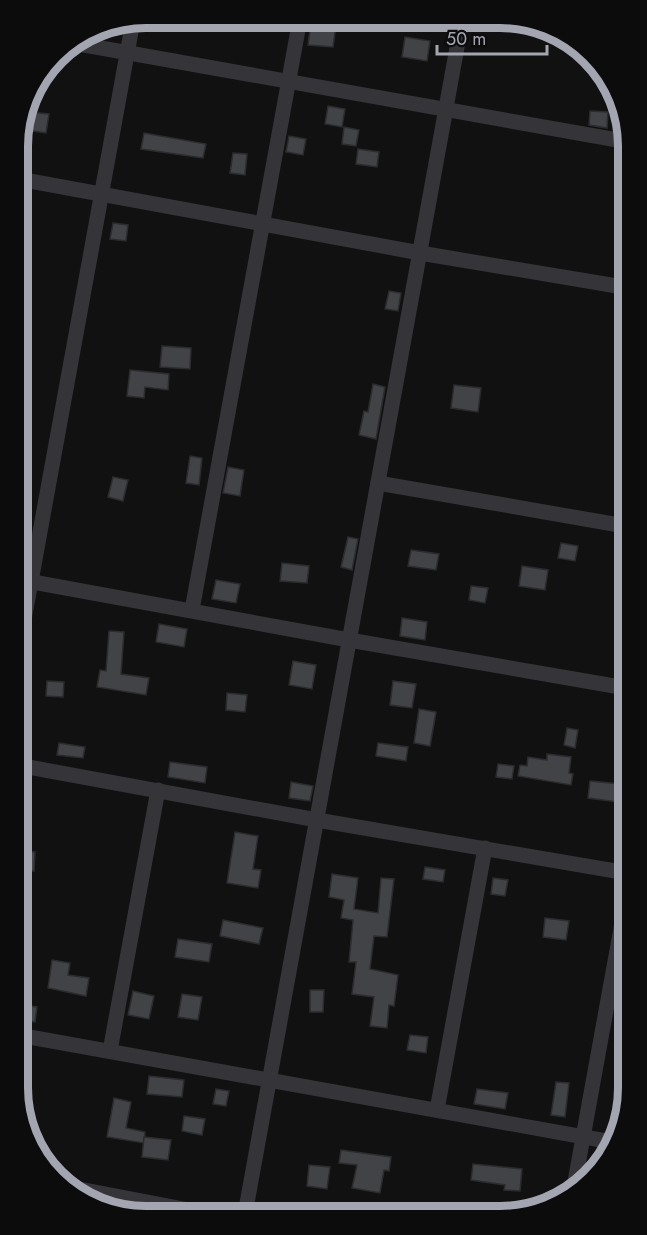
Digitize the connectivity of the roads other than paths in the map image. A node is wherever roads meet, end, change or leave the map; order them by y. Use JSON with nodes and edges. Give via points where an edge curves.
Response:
{"nodes":[{"id":1,"x":298,"y":28,"type":"edge"},
{"id":2,"x":461,"y":28,"type":"edge"},
{"id":3,"x":131,"y":30,"type":"edge"},
{"id":4,"x":86,"y":45,"type":"edge"},
{"id":5,"x":127,"y":52,"type":"junction"},
{"id":6,"x":288,"y":81,"type":"junction"},
{"id":7,"x":446,"y":111,"type":"junction"},
{"id":8,"x":618,"y":140,"type":"edge"},
{"id":9,"x":28,"y":182,"type":"edge"},
{"id":10,"x":102,"y":194,"type":"junction"},
{"id":11,"x":262,"y":222,"type":"junction"},
{"id":12,"x":420,"y":252,"type":"junction"},
{"id":13,"x":618,"y":286,"type":"edge"},
{"id":14,"x":378,"y":483,"type":"junction"},
{"id":15,"x":618,"y":525,"type":"edge"},
{"id":16,"x":28,"y":570,"type":"edge"},
{"id":17,"x":28,"y":580,"type":"edge"},
{"id":18,"x":192,"y":610,"type":"junction"},
{"id":19,"x":349,"y":640,"type":"junction"},
{"id":20,"x":618,"y":687,"type":"edge"},
{"id":21,"x":28,"y":767,"type":"edge"},
{"id":22,"x":158,"y":790,"type":"junction"},
{"id":23,"x":317,"y":820,"type":"junction"},
{"id":24,"x":485,"y":848,"type":"junction"},
{"id":25,"x":618,"y":871,"type":"edge"},
{"id":26,"x":618,"y":944,"type":"edge"},
{"id":27,"x":28,"y":1037,"type":"edge"},
{"id":28,"x":110,"y":1051,"type":"junction"},
{"id":29,"x":269,"y":1082,"type":"junction"},
{"id":30,"x":437,"y":1110,"type":"junction"},
{"id":31,"x":583,"y":1136,"type":"junction"},
{"id":32,"x":607,"y":1141,"type":"edge"},
{"id":33,"x":575,"y":1179,"type":"edge"},
{"id":34,"x":94,"y":1194,"type":"edge"},
{"id":35,"x":162,"y":1206,"type":"edge"},
{"id":36,"x":246,"y":1206,"type":"edge"}],
"edges":[{"from":1,"to":6,"type":"street"},
{"from":2,"to":7,"type":"street"},
{"from":3,"to":5,"type":"street"},
{"from":4,"to":5,"type":"street"},
{"from":5,"to":6,"type":"street"},
{"from":5,"to":10,"type":"street"},
{"from":6,"to":7,"type":"street"},
{"from":6,"to":11,"type":"street"},
{"from":7,"to":8,"type":"street"},
{"from":7,"to":12,"type":"street"},
{"from":9,"to":10,"type":"street"},
{"from":10,"to":11,"type":"street"},
{"from":10,"to":16,"type":"street"},
{"from":11,"to":12,"type":"street"},
{"from":11,"to":18,"type":"street"},
{"from":12,"to":13,"type":"street"},
{"from":12,"to":14,"type":"street"},
{"from":14,"to":15,"type":"street"},
{"from":14,"to":19,"type":"street"},
{"from":17,"to":18,"type":"street"},
{"from":18,"to":19,"type":"street"},
{"from":19,"to":20,"type":"street"},
{"from":19,"to":23,"type":"street"},
{"from":21,"to":22,"type":"street"},
{"from":22,"to":23,"type":"street"},
{"from":22,"to":28,"type":"street"},
{"from":23,"to":24,"type":"street"},
{"from":23,"to":29,"type":"street"},
{"from":24,"to":25,"type":"street"},
{"from":24,"to":30,"type":"street"},
{"from":26,"to":31,"type":"street"},
{"from":27,"to":28,"type":"street"},
{"from":28,"to":29,"type":"street"},
{"from":29,"to":30,"type":"street"},
{"from":29,"to":36,"type":"street"},
{"from":30,"to":31,"type":"street"},
{"from":31,"to":32,"type":"street"},
{"from":31,"to":33,"type":"street"},
{"from":34,"to":35,"type":"street"}]}
